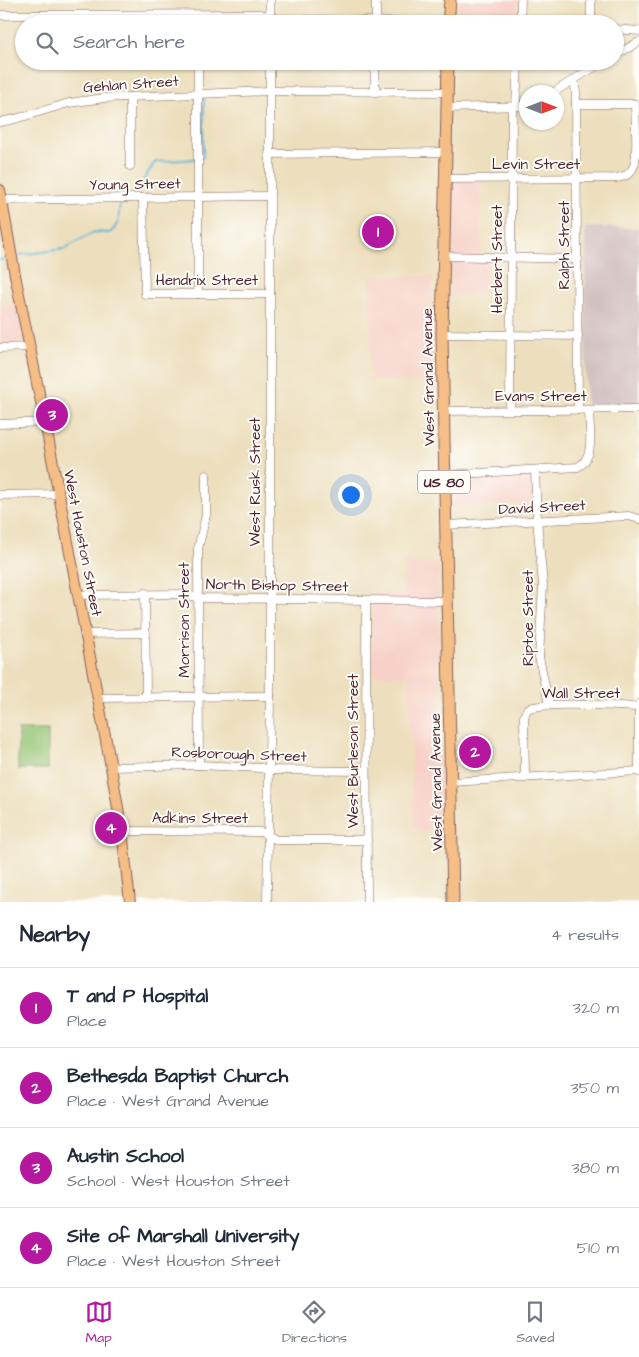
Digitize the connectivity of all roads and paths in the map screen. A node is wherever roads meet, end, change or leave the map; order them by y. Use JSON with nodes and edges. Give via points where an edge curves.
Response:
{"nodes":[{"id":1,"x":270,"y":0,"type":"edge"},
{"id":2,"x":376,"y":0,"type":"edge"},
{"id":3,"x":450,"y":0,"type":"edge"},
{"id":4,"x":521,"y":0,"type":"edge"},
{"id":5,"x":591,"y":0,"type":"edge"},
{"id":6,"x":199,"y":14,"type":"joint"},
{"id":7,"x":0,"y":15,"type":"edge"},
{"id":8,"x":262,"y":15,"type":"edge"},
{"id":9,"x":270,"y":15,"type":"edge"},
{"id":10,"x":376,"y":15,"type":"edge"},
{"id":11,"x":449,"y":15,"type":"edge"},
{"id":12,"x":520,"y":15,"type":"edge"},
{"id":13,"x":591,"y":15,"type":"edge"},
{"id":14,"x":624,"y":30,"type":"edge"},
{"id":15,"x":639,"y":31,"type":"edge"},
{"id":16,"x":639,"y":42,"type":"edge"},
{"id":17,"x":624,"y":50,"type":"edge"},
{"id":18,"x":198,"y":70,"type":"edge"},
{"id":19,"x":270,"y":70,"type":"edge"},
{"id":20,"x":376,"y":70,"type":"edge"},
{"id":21,"x":448,"y":70,"type":"edge"},
{"id":22,"x":517,"y":70,"type":"edge"},
{"id":23,"x":590,"y":70,"type":"edge"},
{"id":24,"x":574,"y":80,"type":"junction"},
{"id":25,"x":564,"y":86,"type":"edge"},
{"id":26,"x":269,"y":91,"type":"junction"},
{"id":27,"x":375,"y":92,"type":"junction"},
{"id":28,"x":447,"y":92,"type":"junction"},
{"id":29,"x":198,"y":94,"type":"junction"},
{"id":30,"x":130,"y":97,"type":"junction"},
{"id":31,"x":576,"y":104,"type":"junction"},
{"id":32,"x":514,"y":106,"type":"junction"},
{"id":33,"x":519,"y":106,"type":"edge"},
{"id":34,"x":446,"y":108,"type":"junction"},
{"id":35,"x":0,"y":122,"type":"edge"},
{"id":36,"x":445,"y":152,"type":"junction"},
{"id":37,"x":269,"y":154,"type":"junction"},
{"id":38,"x":130,"y":166,"type":"dead end"},
{"id":39,"x":444,"y":178,"type":"junction"},
{"id":40,"x":510,"y":178,"type":"junction"},
{"id":41,"x":578,"y":178,"type":"junction"},
{"id":42,"x":1,"y":195,"type":"edge"},
{"id":43,"x":269,"y":196,"type":"junction"},
{"id":44,"x":198,"y":197,"type":"junction"},
{"id":45,"x":143,"y":198,"type":"junction"},
{"id":46,"x":3,"y":226,"type":"edge"},
{"id":47,"x":442,"y":256,"type":"junction"},
{"id":48,"x":510,"y":257,"type":"junction"},
{"id":49,"x":578,"y":259,"type":"junction"},
{"id":50,"x":198,"y":294,"type":"junction"},
{"id":51,"x":269,"y":294,"type":"junction"},
{"id":52,"x":442,"y":334,"type":"junction"},
{"id":53,"x":510,"y":335,"type":"junction"},
{"id":54,"x":578,"y":336,"type":"junction"},
{"id":55,"x":30,"y":347,"type":"junction"},
{"id":56,"x":0,"y":348,"type":"edge"},
{"id":57,"x":639,"y":409,"type":"edge"},
{"id":58,"x":510,"y":410,"type":"junction"},
{"id":59,"x":578,"y":410,"type":"junction"},
{"id":60,"x":590,"y":410,"type":"junction"},
{"id":61,"x":443,"y":411,"type":"junction"},
{"id":62,"x":45,"y":422,"type":"junction"},
{"id":63,"x":0,"y":424,"type":"edge"},
{"id":64,"x":536,"y":470,"type":"junction"},
{"id":65,"x":444,"y":475,"type":"junction"},
{"id":66,"x":206,"y":476,"type":"dead end"},
{"id":67,"x":59,"y":494,"type":"junction"},
{"id":68,"x":0,"y":495,"type":"edge"},
{"id":69,"x":639,"y":518,"type":"edge"},
{"id":70,"x":538,"y":521,"type":"junction"},
{"id":71,"x":445,"y":525,"type":"junction"},
{"id":72,"x":77,"y":594,"type":"junction"},
{"id":73,"x":145,"y":594,"type":"junction"},
{"id":74,"x":198,"y":598,"type":"junction"},
{"id":75,"x":269,"y":598,"type":"junction"},
{"id":76,"x":366,"y":601,"type":"junction"},
{"id":77,"x":448,"y":601,"type":"junction"},
{"id":78,"x":146,"y":633,"type":"junction"},
{"id":79,"x":84,"y":634,"type":"junction"},
{"id":80,"x":270,"y":696,"type":"junction"},
{"id":81,"x":198,"y":697,"type":"junction"},
{"id":82,"x":97,"y":698,"type":"junction"},
{"id":83,"x":146,"y":698,"type":"junction"},
{"id":84,"x":639,"y":702,"type":"edge"},
{"id":85,"x":549,"y":705,"type":"junction"},
{"id":86,"x":638,"y":707,"type":"edge"},
{"id":87,"x":199,"y":765,"type":"junction"},
{"id":88,"x":110,"y":767,"type":"junction"},
{"id":89,"x":269,"y":770,"type":"junction"},
{"id":90,"x":366,"y":770,"type":"junction"},
{"id":91,"x":639,"y":772,"type":"edge"},
{"id":92,"x":525,"y":778,"type":"junction"},
{"id":93,"x":451,"y":782,"type":"junction"},
{"id":94,"x":122,"y":831,"type":"junction"},
{"id":95,"x":269,"y":835,"type":"junction"},
{"id":96,"x":367,"y":840,"type":"junction"},
{"id":97,"x":130,"y":902,"type":"edge"},
{"id":98,"x":267,"y":902,"type":"edge"},
{"id":99,"x":367,"y":902,"type":"edge"},
{"id":100,"x":453,"y":902,"type":"edge"}],
"edges":[{"from":1,"to":9,"type":"street"},
{"from":2,"to":10,"type":"street"},
{"from":3,"to":11,"type":"highway"},
{"from":4,"to":12,"type":"street"},
{"from":5,"to":13,"type":"street"},
{"from":6,"to":7,"type":"street"},
{"from":6,"to":8,"type":"street"},
{"from":14,"to":15,"type":"street"},
{"from":16,"to":17,"type":"street"},
{"from":18,"to":29,"type":"street"},
{"from":19,"to":26,"type":"street","name":"West Rusk Street"},
{"from":20,"to":27,"type":"street"},
{"from":21,"to":28,"type":"highway","name":"West Grand Avenue","number":"US 80"},
{"from":22,"to":32,"type":"street","name":"Herbert Street"},
{"from":23,"to":24,"type":"street"},
{"from":24,"to":25,"type":"street"},
{"from":24,"to":31,"type":"street","name":"Ralph Street"},
{"from":26,"to":27,"type":"street","name":"Gehlan Street"},
{"from":26,"to":29,"type":"street","name":"Gehlan Street"},
{"from":26,"to":37,"type":"street","name":"West Rusk Street"},
{"from":27,"to":28,"type":"street","name":"Gehlan Street"},
{"from":28,"to":34,"type":"highway","name":"West Grand Avenue","number":"US 80"},
{"from":29,"to":30,"type":"street","name":"Gehlan Street"},
{"from":29,"to":44,"type":"street"},
{"from":30,"to":35,"type":"street","name":"Gehlan Street","via":[[70,103]]},
{"from":30,"to":38,"type":"street"},
{"from":31,"to":41,"type":"street","name":"Ralph Street"},
{"from":31,"to":41,"type":"street","name":"Levin Street","via":[[636,104],[636,159],[632,170],[616,178]]},
{"from":32,"to":33,"type":"street"},
{"from":32,"to":34,"type":"street"},
{"from":32,"to":40,"type":"street","name":"Herbert Street"},
{"from":34,"to":36,"type":"highway","name":"West Grand Avenue","number":"US 80"},
{"from":36,"to":37,"type":"street"},
{"from":36,"to":39,"type":"highway","name":"West Grand Avenue","number":"US 80"},
{"from":37,"to":43,"type":"street","name":"West Rusk Street"},
{"from":39,"to":40,"type":"street","name":"Levin Street"},
{"from":39,"to":47,"type":"highway","name":"West Grand Avenue","number":"US 80"},
{"from":40,"to":41,"type":"street","name":"Levin Street"},
{"from":40,"to":48,"type":"street","name":"Herbert Street"},
{"from":41,"to":49,"type":"street","name":"Ralph Street"},
{"from":42,"to":45,"type":"street","name":"Young Street"},
{"from":42,"to":46,"type":"main road","name":"West Houston Street"},
{"from":43,"to":44,"type":"street","name":"Young Street"},
{"from":43,"to":51,"type":"street","name":"West Rusk Street"},
{"from":44,"to":45,"type":"street","name":"Young Street"},
{"from":44,"to":50,"type":"street"},
{"from":45,"to":50,"type":"street","name":"Hendrix Street","via":[[145,294]]},
{"from":46,"to":55,"type":"main road","name":"West Houston Street"},
{"from":47,"to":48,"type":"street"},
{"from":47,"to":52,"type":"highway","name":"West Grand Avenue","number":"US 80"},
{"from":48,"to":49,"type":"street"},
{"from":48,"to":53,"type":"street","name":"Herbert Street"},
{"from":49,"to":54,"type":"street","name":"Ralph Street"},
{"from":50,"to":51,"type":"street","name":"Hendrix Street"},
{"from":51,"to":75,"type":"street","name":"West Rusk Street"},
{"from":52,"to":53,"type":"street"},
{"from":52,"to":61,"type":"highway","name":"West Grand Avenue","number":"US 80"},
{"from":53,"to":54,"type":"street"},
{"from":53,"to":58,"type":"street","name":"Herbert Street"},
{"from":54,"to":59,"type":"street","name":"Ralph Street"},
{"from":55,"to":56,"type":"street"},
{"from":55,"to":62,"type":"main road","name":"West Houston Street"},
{"from":57,"to":60,"type":"street","name":"Evans Street"},
{"from":58,"to":59,"type":"street","name":"Evans Street"},
{"from":58,"to":61,"type":"street","name":"Evans Street"},
{"from":59,"to":60,"type":"street","name":"Evans Street"},
{"from":60,"to":64,"type":"street","via":[[590,450],[582,464],[572,468]]},
{"from":61,"to":65,"type":"highway","name":"West Grand Avenue","number":"US 80"},
{"from":62,"to":63,"type":"street"},
{"from":62,"to":67,"type":"main road","name":"West Houston Street"},
{"from":64,"to":65,"type":"street"},
{"from":64,"to":70,"type":"street","name":"Riptoe Street"},
{"from":65,"to":71,"type":"highway","name":"West Grand Avenue","number":"US 80"},
{"from":66,"to":74,"type":"street","name":"Morrison Street","via":[[206,515],[198,549]]},
{"from":67,"to":68,"type":"street"},
{"from":67,"to":72,"type":"main road","name":"West Houston Street"},
{"from":69,"to":70,"type":"street","name":"David Street"},
{"from":70,"to":71,"type":"street","name":"David Street"},
{"from":70,"to":85,"type":"street","name":"Riptoe Street","via":[[543,585],[539,656]]},
{"from":71,"to":77,"type":"highway","name":"West Grand Avenue","number":"US 80"},
{"from":72,"to":73,"type":"street","name":"North Bishop Street"},
{"from":72,"to":79,"type":"main road","name":"West Houston Street"},
{"from":73,"to":74,"type":"street","name":"North Bishop Street","via":[[186,594]]},
{"from":73,"to":78,"type":"street"},
{"from":74,"to":75,"type":"street","name":"North Bishop Street"},
{"from":74,"to":81,"type":"street","name":"Morrison Street"},
{"from":75,"to":76,"type":"street","name":"North Bishop Street"},
{"from":75,"to":80,"type":"street","name":"West Rusk Street"},
{"from":76,"to":77,"type":"street","name":"North Bishop Street"},
{"from":76,"to":90,"type":"street","name":"West Burleson Street"},
{"from":77,"to":93,"type":"highway","name":"West Grand Avenue","number":"US 80"},
{"from":78,"to":79,"type":"street"},
{"from":78,"to":83,"type":"street"},
{"from":79,"to":82,"type":"main road","name":"West Houston Street"},
{"from":80,"to":81,"type":"street"},
{"from":80,"to":89,"type":"street","name":"West Rusk Street"},
{"from":81,"to":83,"type":"street"},
{"from":81,"to":87,"type":"street","name":"Morrison Street"},
{"from":82,"to":83,"type":"street"},
{"from":82,"to":88,"type":"main road","name":"West Houston Street"},
{"from":84,"to":86,"type":"street"},
{"from":85,"to":86,"type":"street","name":"Wall Street"},
{"from":85,"to":92,"type":"street","name":"Wall Street","via":[[530,707],[525,711]]},
{"from":86,"to":91,"type":"street"},
{"from":87,"to":88,"type":"street","name":"Rosborough Street"},
{"from":87,"to":89,"type":"street","name":"Rosborough Street"},
{"from":88,"to":94,"type":"main road","name":"West Houston Street"},
{"from":89,"to":90,"type":"street","name":"Rosborough Street"},
{"from":89,"to":95,"type":"street","name":"West Rusk Street"},
{"from":90,"to":96,"type":"street","name":"West Burleson Street"},
{"from":91,"to":92,"type":"street"},
{"from":92,"to":93,"type":"street"},
{"from":93,"to":100,"type":"highway","name":"West Grand Avenue","number":"US 80"},
{"from":94,"to":95,"type":"street","name":"Adkins Street","via":[[261,832]]},
{"from":94,"to":97,"type":"main road","name":"West Houston Street"},
{"from":95,"to":96,"type":"street","name":"Adkins Street","via":[[278,840]]},
{"from":95,"to":98,"type":"street","name":"West Rusk Street"},
{"from":96,"to":99,"type":"street","name":"West Burleson Street"}]}
